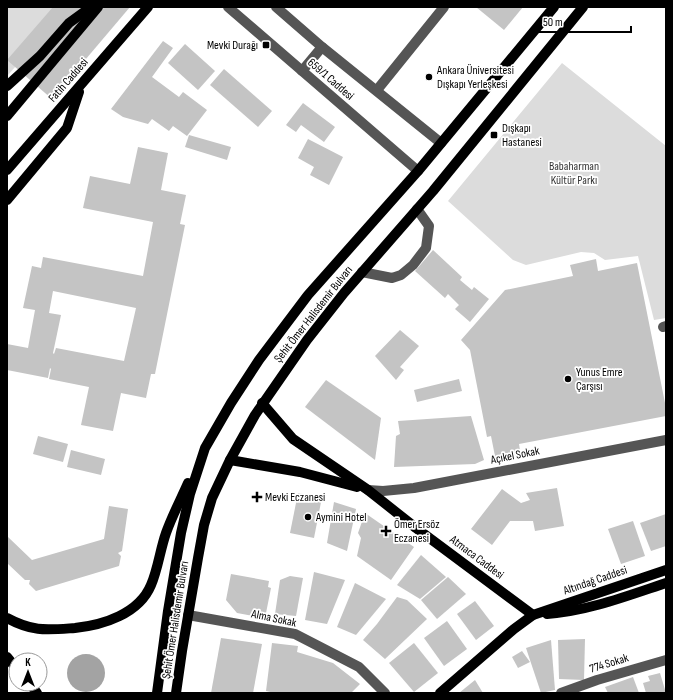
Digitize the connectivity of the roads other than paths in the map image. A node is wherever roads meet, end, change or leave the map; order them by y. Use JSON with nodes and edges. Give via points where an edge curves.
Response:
{"nodes":[{"id":1,"x":91,"y":7,"type":"edge"},
{"id":2,"x":98,"y":7,"type":"edge"},
{"id":3,"x":148,"y":7,"type":"edge"},
{"id":4,"x":228,"y":7,"type":"edge"},
{"id":5,"x":276,"y":7,"type":"edge"},
{"id":6,"x":444,"y":7,"type":"edge"},
{"id":7,"x":554,"y":7,"type":"edge"},
{"id":8,"x":583,"y":7,"type":"edge"},
{"id":9,"x":322,"y":47,"type":"junction"},
{"id":10,"x":302,"y":71,"type":"junction"},
{"id":11,"x":7,"y":86,"type":"edge"},
{"id":12,"x":81,"y":86,"type":"junction"},
{"id":13,"x":377,"y":90,"type":"junction"},
{"id":14,"x":7,"y":116,"type":"edge"},
{"id":15,"x":441,"y":143,"type":"junction"},
{"id":16,"x":7,"y":170,"type":"edge"},
{"id":17,"x":418,"y":171,"type":"junction"},
{"id":18,"x":7,"y":200,"type":"edge"},
{"id":19,"x":417,"y":209,"type":"junction"},
{"id":20,"x":362,"y":272,"type":"junction"},
{"id":21,"x":262,"y":403,"type":"junction"},
{"id":22,"x":666,"y":440,"type":"edge"},
{"id":23,"x":205,"y":448,"type":"junction"},
{"id":24,"x":230,"y":460,"type":"junction"},
{"id":25,"x":368,"y":490,"type":"junction"},
{"id":26,"x":666,"y":570,"type":"edge"},
{"id":27,"x":666,"y":583,"type":"edge"},
{"id":28,"x":188,"y":615,"type":"junction"},
{"id":29,"x":533,"y":615,"type":"junction"},
{"id":30,"x":7,"y":618,"type":"edge"},
{"id":31,"x":666,"y":660,"type":"edge"},
{"id":32,"x":157,"y":693,"type":"edge"},
{"id":33,"x":176,"y":693,"type":"edge"},
{"id":34,"x":385,"y":693,"type":"edge"},
{"id":35,"x":440,"y":693,"type":"edge"},
{"id":36,"x":561,"y":693,"type":"edge"}],
"edges":[{"from":1,"to":11,"type":"main road","via":[[69,23],[40,56]]},
{"from":2,"to":14,"type":"main road","name":"Fatih Caddesi"},
{"from":3,"to":12,"type":"main road","name":"Fatih Caddesi"},
{"from":4,"to":10,"type":"street","name":"659/1 Caddesi"},
{"from":5,"to":9,"type":"street","name":"659/1 Caddesi"},
{"from":6,"to":13,"type":"street"},
{"from":7,"to":15,"type":"main road","name":"Şehit Ömer Halisdemir Bulvarı"},
{"from":8,"to":19,"type":"main road","name":"Şehit Ömer Halisdemir Bulvarı"},
{"from":9,"to":10,"type":"street"},
{"from":9,"to":13,"type":"street","name":"659/1 Caddesi"},
{"from":10,"to":17,"type":"street","name":"659/1 Caddesi"},
{"from":12,"to":16,"type":"main road","name":"Fatih Caddesi"},
{"from":12,"to":18,"type":"main road","via":[[67,128]]},
{"from":13,"to":15,"type":"street","name":"659/1 Caddesi"},
{"from":15,"to":17,"type":"main road","name":"Şehit Ömer Halisdemir Bulvarı"},
{"from":17,"to":23,"type":"main road","name":"Şehit Ömer Halisdemir Bulvarı","via":[[308,295],[259,360]]},
{"from":19,"to":20,"type":"main road","name":"Şehit Ömer Halisdemir Bulvarı"},
{"from":19,"to":20,"type":"street","via":[[429,226],[426,248],[413,265],[402,275],[392,278]]},
{"from":20,"to":21,"type":"main road","name":"Şehit Ömer Halisdemir Bulvarı","via":[[307,340]]},
{"from":21,"to":24,"type":"main road","name":"Şehit Ömer Halisdemir Bulvarı"},
{"from":21,"to":25,"type":"main road","name":"Atmaca Caddesi","via":[[293,439]]},
{"from":22,"to":25,"type":"street","name":"Açıkel Sokak","via":[[414,488]]},
{"from":23,"to":30,"type":"main road","via":[[166,532],[151,585],[139,603],[116,617],[84,627],[37,629]]},
{"from":23,"to":32,"type":"main road","name":"Şehit Ömer Halisdemir Bulvarı","via":[[181,533]]},
{"from":24,"to":25,"type":"main road","name":"Atmaca Caddesi","via":[[300,472]]},
{"from":24,"to":28,"type":"main road","name":"Şehit Ömer Halisdemir Bulvarı","via":[[212,498],[204,525]]},
{"from":25,"to":29,"type":"main road","name":"Atmaca Caddesi"},
{"from":26,"to":29,"type":"main road","name":"Altındağ Caddesi"},
{"from":27,"to":29,"type":"main road","name":"Altındağ Caddesi","via":[[576,611]]},
{"from":28,"to":33,"type":"main road","name":"Şehit Ömer Halisdemir Bulvarı"},
{"from":28,"to":34,"type":"street","name":"Alma Sokak","via":[[295,634],[359,667]]},
{"from":29,"to":35,"type":"main road","name":"Altındağ Caddesi"},
{"from":31,"to":36,"type":"street","name":"774 Sokak"}]}
